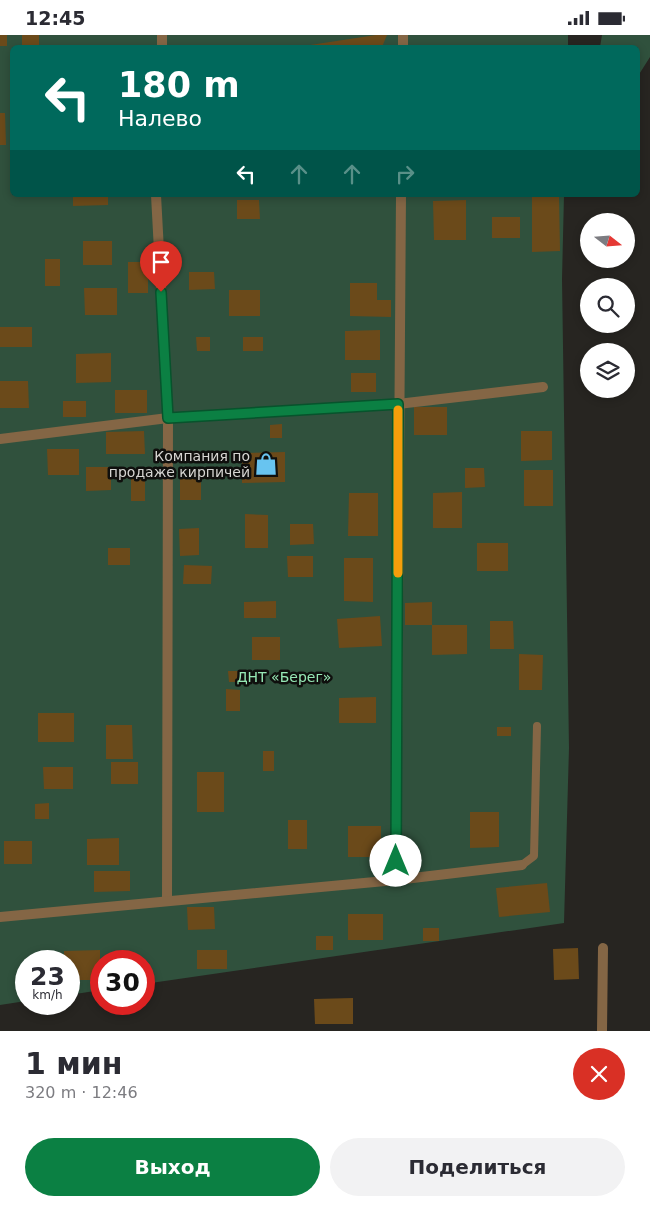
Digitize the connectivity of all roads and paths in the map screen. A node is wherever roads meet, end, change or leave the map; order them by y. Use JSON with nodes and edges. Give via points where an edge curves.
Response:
{"nodes":[{"id":1,"x":156,"y":197,"type":"edge"},
{"id":2,"x":401,"y":197,"type":"edge"},
{"id":3,"x":543,"y":387,"type":"dead end"},
{"id":4,"x":398,"y":404,"type":"junction"},
{"id":5,"x":168,"y":418,"type":"junction"},
{"id":6,"x":0,"y":439,"type":"edge"},
{"id":7,"x":537,"y":726,"type":"dead end"},
{"id":8,"x":522,"y":865,"type":"joint"},
{"id":9,"x":396,"y":880,"type":"junction"},
{"id":10,"x":167,"y":901,"type":"junction"},
{"id":11,"x":0,"y":917,"type":"edge"},
{"id":12,"x":603,"y":949,"type":"dead end"},
{"id":13,"x":602,"y":1031,"type":"edge"}],
"edges":[{"from":1,"to":5,"type":"street"},
{"from":2,"to":4,"type":"street"},
{"from":3,"to":4,"type":"street"},
{"from":4,"to":5,"type":"street"},
{"from":4,"to":9,"type":"street"},
{"from":5,"to":6,"type":"street"},
{"from":5,"to":10,"type":"street"},
{"from":7,"to":8,"type":"lane","via":[[534,856]]},
{"from":8,"to":9,"type":"street"},
{"from":9,"to":10,"type":"street"},
{"from":10,"to":11,"type":"street"},
{"from":12,"to":13,"type":"street"}]}
